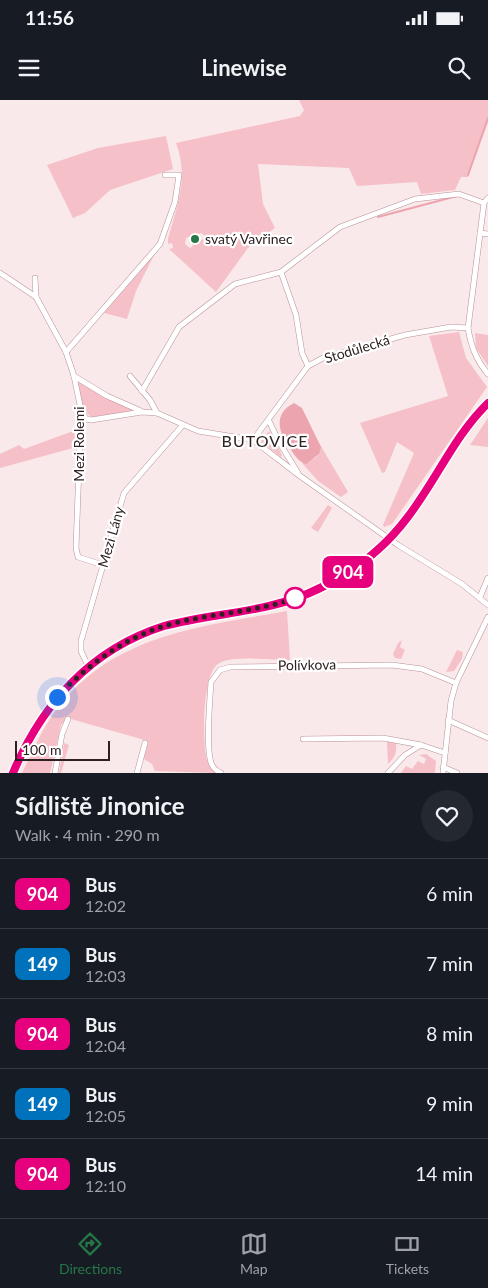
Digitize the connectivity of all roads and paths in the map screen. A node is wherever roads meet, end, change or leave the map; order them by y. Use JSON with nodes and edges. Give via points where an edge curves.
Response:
{"nodes":[{"id":1,"x":165,"y":175,"type":"dead end"},
{"id":2,"x":486,"y":201,"type":"edge"},
{"id":3,"x":480,"y":233,"type":"junction"},
{"id":4,"x":488,"y":234,"type":"edge"},
{"id":5,"x":0,"y":272,"type":"edge"},
{"id":6,"x":281,"y":272,"type":"junction"},
{"id":7,"x":35,"y":278,"type":"dead end"},
{"id":8,"x":36,"y":297,"type":"junction"},
{"id":9,"x":468,"y":328,"type":"junction"},
{"id":10,"x":66,"y":352,"type":"junction"},
{"id":11,"x":308,"y":366,"type":"junction"},
{"id":12,"x":488,"y":374,"type":"edge"},
{"id":13,"x":74,"y":376,"type":"junction"},
{"id":14,"x":130,"y":376,"type":"dead end"},
{"id":15,"x":142,"y":391,"type":"junction"},
{"id":16,"x":488,"y":403,"type":"edge"},
{"id":17,"x":81,"y":410,"type":"junction"},
{"id":18,"x":142,"y":412,"type":"junction"},
{"id":19,"x":156,"y":413,"type":"junction"},
{"id":20,"x":269,"y":421,"type":"junction"},
{"id":21,"x":182,"y":426,"type":"junction"},
{"id":22,"x":253,"y":440,"type":"junction"},
{"id":23,"x":300,"y":476,"type":"junction"},
{"id":24,"x":390,"y":539,"type":"junction"},
{"id":25,"x":103,"y":565,"type":"junction"},
{"id":26,"x":488,"y":578,"type":"edge"},
{"id":27,"x":480,"y":597,"type":"junction"},
{"id":28,"x":488,"y":605,"type":"edge"},
{"id":29,"x":488,"y":617,"type":"edge"},
{"id":30,"x":88,"y":666,"type":"junction"},
{"id":31,"x":456,"y":683,"type":"junction"},
{"id":32,"x":68,"y":719,"type":"dead end"},
{"id":33,"x":448,"y":720,"type":"junction"},
{"id":34,"x":488,"y":738,"type":"edge"},
{"id":35,"x":303,"y":739,"type":"dead end"},
{"id":36,"x":145,"y":743,"type":"dead end"},
{"id":37,"x":421,"y":746,"type":"junction"},
{"id":38,"x":445,"y":753,"type":"junction"},
{"id":39,"x":443,"y":770,"type":"edge"},
{"id":40,"x":13,"y":773,"type":"edge"},
{"id":41,"x":55,"y":773,"type":"edge"},
{"id":42,"x":137,"y":773,"type":"edge"},
{"id":43,"x":221,"y":773,"type":"edge"},
{"id":44,"x":388,"y":773,"type":"edge"},
{"id":45,"x":456,"y":773,"type":"edge"}],
"edges":[{"from":1,"to":10,"type":"street","via":[[179,175],[175,202],[160,244]]},
{"from":2,"to":3,"type":"street"},
{"from":2,"to":6,"type":"street","via":[[459,194],[415,199],[340,227]]},
{"from":3,"to":4,"type":"street"},
{"from":3,"to":9,"type":"street"},
{"from":5,"to":8,"type":"street","name":"Mezi Rolemi"},
{"from":6,"to":11,"type":"street","via":[[296,315],[302,353]]},
{"from":6,"to":15,"type":"street","via":[[235,284],[189,318],[174,334]]},
{"from":7,"to":8,"type":"street"},
{"from":8,"to":10,"type":"street","name":"Mezi Rolemi"},
{"from":9,"to":11,"type":"street","name":"Stodůlecká","via":[[451,327],[406,334],[323,358]]},
{"from":9,"to":12,"type":"street","via":[[471,346]]},
{"from":10,"to":13,"type":"street","name":"Mezi Rolemi"},
{"from":11,"to":20,"type":"street","name":"Stodůlecká"},
{"from":13,"to":17,"type":"street","name":"Mezi Rolemi"},
{"from":13,"to":18,"type":"street"},
{"from":14,"to":15,"type":"street"},
{"from":15,"to":19,"type":"street"},
{"from":16,"to":24,"type":"main road","via":[[467,427],[411,513]]},
{"from":17,"to":18,"type":"street","via":[[86,419],[91,420]]},
{"from":17,"to":25,"type":"street","name":"Mezi Rolemi","via":[[76,548],[78,557]]},
{"from":18,"to":19,"type":"street"},
{"from":19,"to":21,"type":"street"},
{"from":20,"to":22,"type":"street","name":"Stodůlecká"},
{"from":20,"to":23,"type":"street"},
{"from":21,"to":22,"type":"street"},
{"from":21,"to":25,"type":"street","name":"Mezi Lány","via":[[124,493]]},
{"from":22,"to":23,"type":"street"},
{"from":23,"to":24,"type":"street"},
{"from":24,"to":27,"type":"street"},
{"from":24,"to":30,"type":"main road","via":[[349,572],[314,592],[270,606],[148,631]]},
{"from":25,"to":30,"type":"street","name":"Mezi Lány","via":[[81,644]]},
{"from":26,"to":27,"type":"street"},
{"from":27,"to":28,"type":"street"},
{"from":29,"to":31,"type":"street"},
{"from":30,"to":40,"type":"main road","via":[[49,707]]},
{"from":31,"to":33,"type":"street"},
{"from":31,"to":43,"type":"street","name":"Polívkova","via":[[422,669],[392,665],[230,667],[218,672],[211,682],[210,760]]},
{"from":32,"to":41,"type":"street"},
{"from":33,"to":34,"type":"street"},
{"from":33,"to":38,"type":"street"},
{"from":35,"to":37,"type":"street","via":[[383,738]]},
{"from":36,"to":42,"type":"street"},
{"from":37,"to":38,"type":"street"},
{"from":37,"to":44,"type":"street","via":[[405,755]]},
{"from":38,"to":39,"type":"street"},
{"from":39,"to":45,"type":"street"}]}
